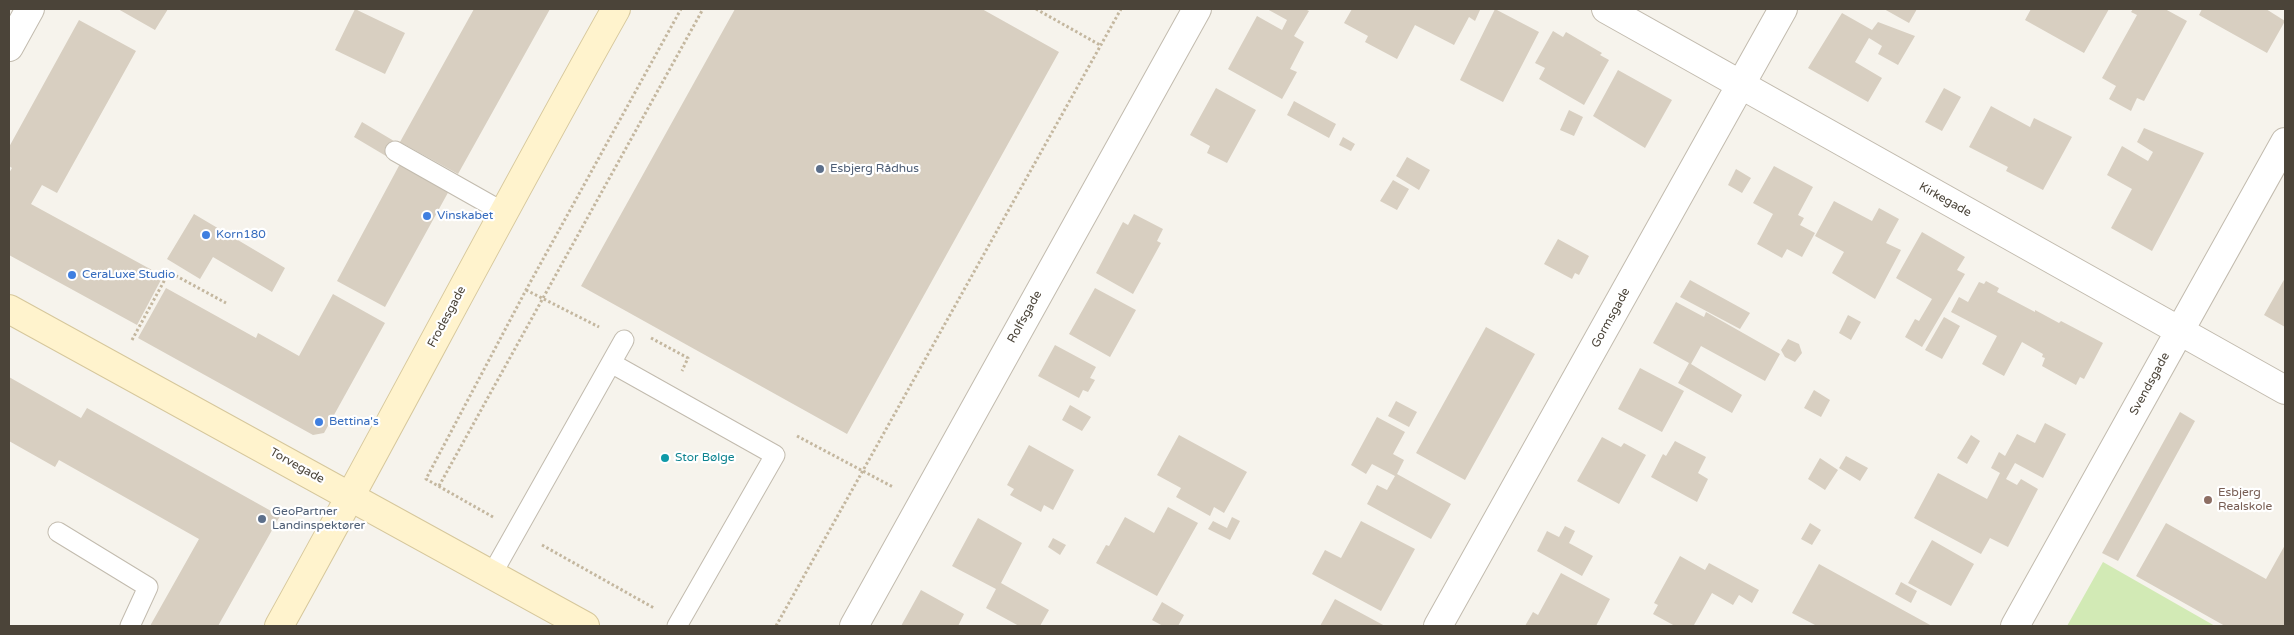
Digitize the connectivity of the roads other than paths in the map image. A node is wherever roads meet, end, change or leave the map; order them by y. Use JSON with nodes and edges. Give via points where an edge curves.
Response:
{"nodes":[{"id":1,"x":30,"y":9,"type":"edge"},
{"id":2,"x":616,"y":9,"type":"edge"},
{"id":3,"x":1197,"y":9,"type":"edge"},
{"id":4,"x":1606,"y":9,"type":"edge"},
{"id":5,"x":1783,"y":9,"type":"edge"},
{"id":6,"x":9,"y":47,"type":"edge"},
{"id":7,"x":1740,"y":86,"type":"junction"},
{"id":8,"x":2285,"y":142,"type":"edge"},
{"id":9,"x":395,"y":151,"type":"dead end"},
{"id":10,"x":503,"y":212,"type":"junction"},
{"id":11,"x":9,"y":309,"type":"edge"},
{"id":12,"x":2180,"y":331,"type":"junction"},
{"id":13,"x":624,"y":340,"type":"dead end"},
{"id":14,"x":611,"y":364,"type":"junction"},
{"id":15,"x":2285,"y":390,"type":"edge"},
{"id":16,"x":352,"y":496,"type":"junction"},
{"id":17,"x":58,"y":532,"type":"dead end"},
{"id":18,"x":492,"y":574,"type":"junction"},
{"id":19,"x":130,"y":626,"type":"edge"},
{"id":20,"x":279,"y":626,"type":"edge"},
{"id":21,"x":585,"y":626,"type":"edge"},
{"id":22,"x":677,"y":626,"type":"edge"},
{"id":23,"x":854,"y":626,"type":"edge"},
{"id":24,"x":1438,"y":626,"type":"edge"},
{"id":25,"x":2015,"y":626,"type":"edge"}],
"edges":[{"from":1,"to":6,"type":"street"},
{"from":2,"to":10,"type":"main road","name":"Frodesgade"},
{"from":3,"to":23,"type":"street","name":"Rolfsgade"},
{"from":4,"to":7,"type":"street","name":"Kirkegade"},
{"from":5,"to":7,"type":"street","name":"Gormsgade"},
{"from":7,"to":12,"type":"street","name":"Kirkegade"},
{"from":7,"to":24,"type":"street","name":"Gormsgade"},
{"from":8,"to":12,"type":"street","name":"Svendsgade"},
{"from":9,"to":10,"type":"lane"},
{"from":10,"to":16,"type":"main road","name":"Frodesgade"},
{"from":11,"to":16,"type":"main road","name":"Torvegade"},
{"from":12,"to":15,"type":"street","name":"Kirkegade"},
{"from":12,"to":25,"type":"street","name":"Svendsgade"},
{"from":13,"to":14,"type":"lane"},
{"from":14,"to":18,"type":"lane"},
{"from":14,"to":22,"type":"lane","via":[[775,455]]},
{"from":16,"to":18,"type":"main road","name":"Torvegade"},
{"from":16,"to":20,"type":"main road","name":"Frodesgade"},
{"from":17,"to":19,"type":"lane","via":[[148,587]]},
{"from":18,"to":21,"type":"main road","name":"Torvegade"}]}
